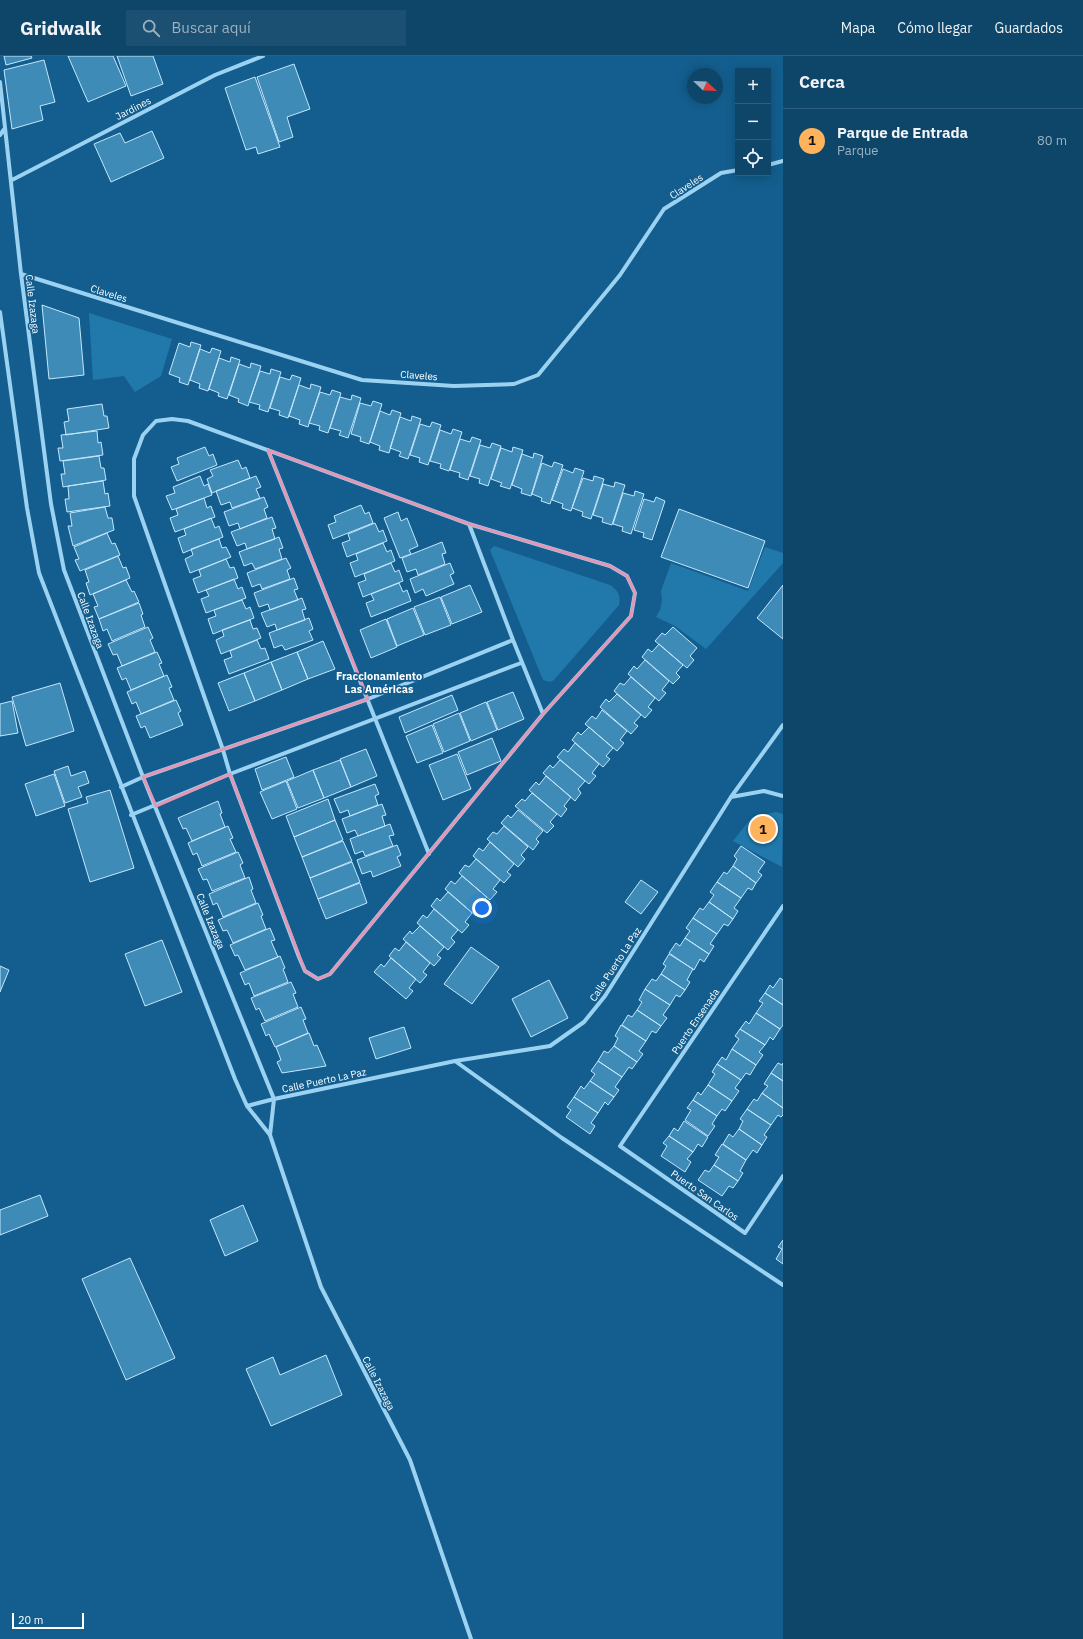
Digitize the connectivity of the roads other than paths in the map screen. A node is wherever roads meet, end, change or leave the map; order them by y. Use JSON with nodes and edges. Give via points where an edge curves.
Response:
{"nodes":[{"id":1,"x":263,"y":56,"type":"edge"},
{"id":2,"x":0,"y":82,"type":"edge"},
{"id":3,"x":5,"y":128,"type":"junction"},
{"id":4,"x":0,"y":135,"type":"edge"},
{"id":5,"x":783,"y":161,"type":"edge"},
{"id":6,"x":771,"y":164,"type":"edge"},
{"id":7,"x":735,"y":171,"type":"edge"},
{"id":8,"x":12,"y":180,"type":"junction"},
{"id":9,"x":21,"y":274,"type":"junction"},
{"id":10,"x":0,"y":312,"type":"edge"},
{"id":11,"x":268,"y":450,"type":"junction"},
{"id":12,"x":469,"y":524,"type":"junction"},
{"id":13,"x":513,"y":640,"type":"junction"},
{"id":14,"x":521,"y":663,"type":"junction"},
{"id":15,"x":368,"y":699,"type":"junction"},
{"id":16,"x":543,"y":714,"type":"junction"},
{"id":17,"x":376,"y":718,"type":"junction"},
{"id":18,"x":783,"y":725,"type":"edge"},
{"id":19,"x":223,"y":750,"type":"junction"},
{"id":20,"x":230,"y":774,"type":"junction"},
{"id":21,"x":143,"y":778,"type":"junction"},
{"id":22,"x":121,"y":787,"type":"junction"},
{"id":23,"x":783,"y":796,"type":"edge"},
{"id":24,"x":731,"y":797,"type":"junction"},
{"id":25,"x":156,"y":806,"type":"junction"},
{"id":26,"x":131,"y":815,"type":"junction"},
{"id":27,"x":429,"y":854,"type":"junction"},
{"id":28,"x":783,"y":906,"type":"edge"},
{"id":29,"x":455,"y":1062,"type":"junction"},
{"id":30,"x":274,"y":1098,"type":"junction"},
{"id":31,"x":247,"y":1106,"type":"junction"},
{"id":32,"x":270,"y":1135,"type":"junction"},
{"id":33,"x":620,"y":1146,"type":"joint"},
{"id":34,"x":783,"y":1176,"type":"edge"},
{"id":35,"x":783,"y":1285,"type":"edge"},
{"id":36,"x":471,"y":1639,"type":"edge"}],
"edges":[{"from":1,"to":8,"type":"street","name":"Jardines","via":[[215,75]]},
{"from":2,"to":3,"type":"street","name":"Calle Izazaga"},
{"from":3,"to":4,"type":"street"},
{"from":3,"to":8,"type":"street","name":"Calle Izazaga"},
{"from":5,"to":6,"type":"street"},
{"from":7,"to":9,"type":"street","name":"Claveles","via":[[721,173],[664,210],[620,275],[538,375],[514,384],[454,386],[362,380]]},
{"from":8,"to":9,"type":"street","name":"Calle Izazaga"},
{"from":9,"to":21,"type":"street","name":"Calle Izazaga","via":[[51,504],[64,570]]},
{"from":10,"to":22,"type":"street","name":"Calle Izazaga","via":[[27,508],[39,574]]},
{"from":11,"to":12,"type":"street"},
{"from":11,"to":15,"type":"street"},
{"from":11,"to":19,"type":"street","via":[[188,421],[172,419],[156,421],[143,435],[134,459],[134,496]]},
{"from":12,"to":13,"type":"street"},
{"from":12,"to":16,"type":"street","via":[[610,566],[627,576],[635,593],[631,616]]},
{"from":13,"to":14,"type":"street"},
{"from":13,"to":15,"type":"street"},
{"from":14,"to":16,"type":"street"},
{"from":14,"to":17,"type":"street"},
{"from":15,"to":17,"type":"street"},
{"from":15,"to":19,"type":"street"},
{"from":16,"to":27,"type":"street"},
{"from":17,"to":20,"type":"street"},
{"from":17,"to":27,"type":"street"},
{"from":18,"to":24,"type":"street","name":"Calle Puerto La Paz"},
{"from":19,"to":20,"type":"street"},
{"from":19,"to":21,"type":"street"},
{"from":20,"to":25,"type":"street"},
{"from":20,"to":27,"type":"street","via":[[304,971],[318,979],[330,974]]},
{"from":21,"to":22,"type":"street"},
{"from":21,"to":25,"type":"street","name":"Calle Izazaga"},
{"from":22,"to":26,"type":"street","name":"Calle Izazaga"},
{"from":23,"to":24,"type":"street","via":[[764,792]]},
{"from":24,"to":29,"type":"street","name":"Calle Puerto La Paz","via":[[605,996],[584,1022],[550,1046]]},
{"from":25,"to":26,"type":"street"},
{"from":25,"to":30,"type":"street","name":"Calle Izazaga"},
{"from":26,"to":31,"type":"street","name":"Calle Izazaga"},
{"from":28,"to":33,"type":"street","name":"Puerto Ensenada"},
{"from":29,"to":30,"type":"street","name":"Calle Puerto La Paz"},
{"from":29,"to":35,"type":"street","via":[[562,1138]]},
{"from":30,"to":31,"type":"street","name":"Calle Puerto La Paz"},
{"from":30,"to":32,"type":"street","name":"Calle Izazaga"},
{"from":31,"to":32,"type":"street","name":"Calle Izazaga"},
{"from":32,"to":36,"type":"street","name":"Calle Izazaga","via":[[321,1287],[410,1460]]},
{"from":33,"to":34,"type":"street","name":"Puerto San Carlos","via":[[745,1233]]}]}
